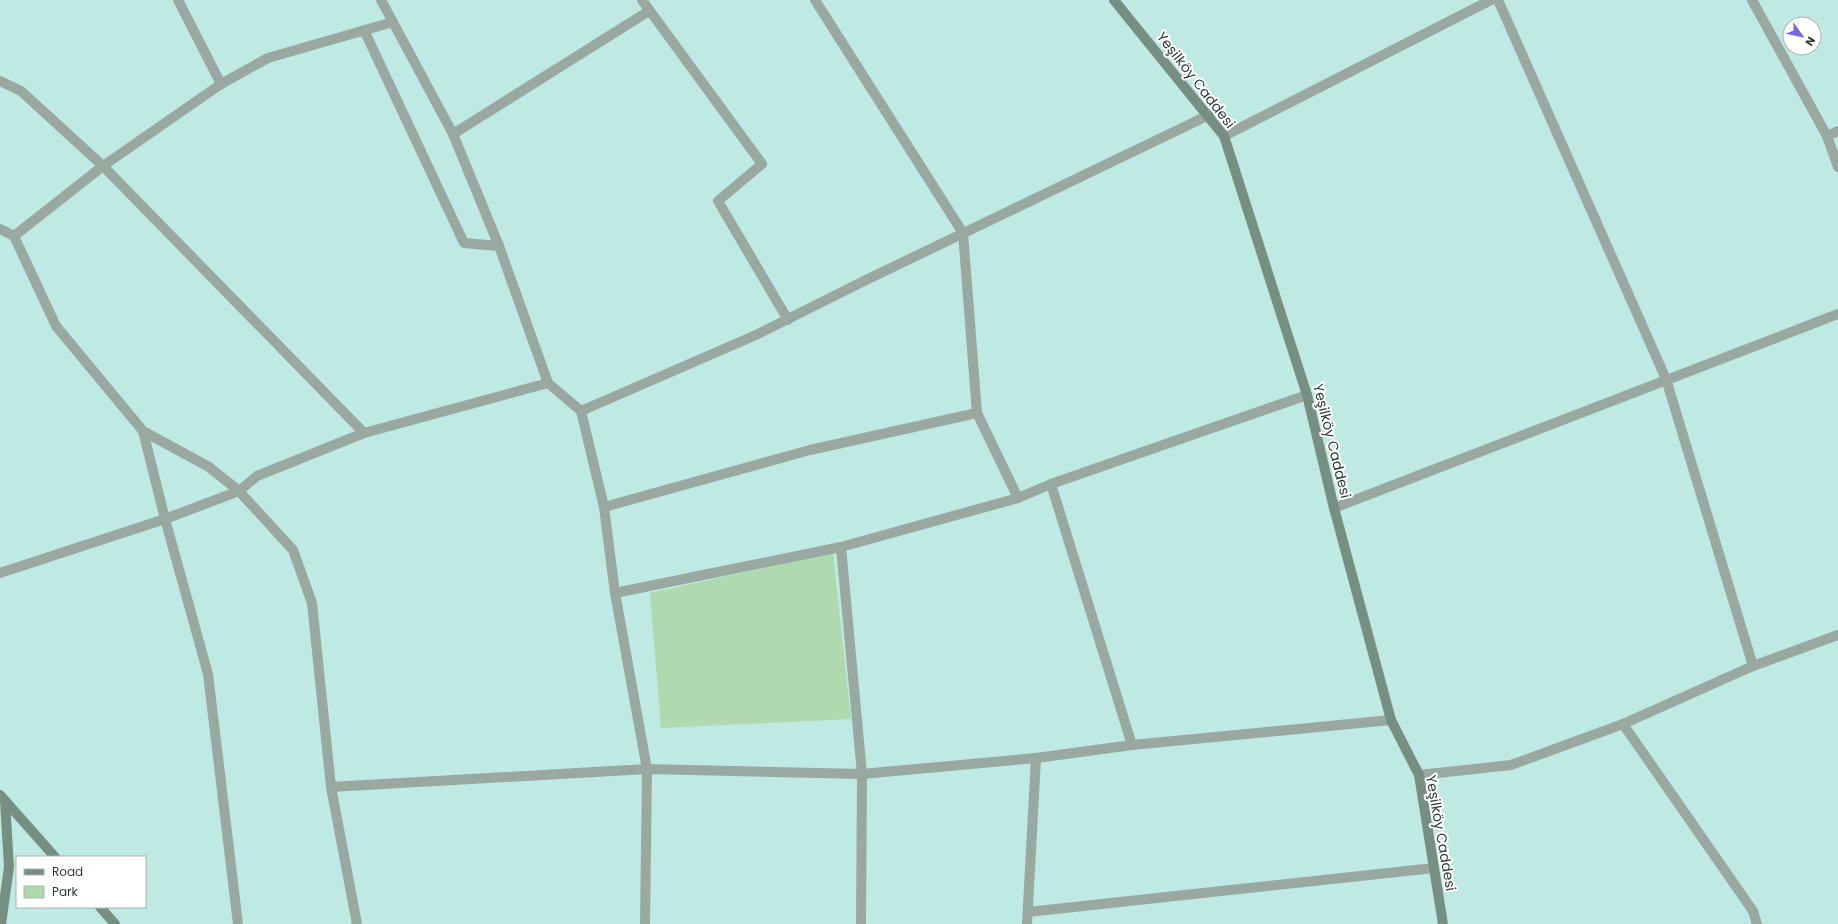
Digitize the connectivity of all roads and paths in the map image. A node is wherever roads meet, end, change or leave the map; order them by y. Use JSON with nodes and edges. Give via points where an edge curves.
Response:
{"nodes":[{"id":1,"x":178,"y":0,"type":"edge"},
{"id":2,"x":381,"y":0,"type":"edge"},
{"id":3,"x":642,"y":0,"type":"edge"},
{"id":4,"x":815,"y":0,"type":"edge"},
{"id":5,"x":1114,"y":0,"type":"edge"},
{"id":6,"x":1491,"y":0,"type":"edge"},
{"id":7,"x":1498,"y":0,"type":"edge"},
{"id":8,"x":1752,"y":0,"type":"edge"},
{"id":9,"x":649,"y":11,"type":"junction"},
{"id":10,"x":393,"y":22,"type":"junction"},
{"id":11,"x":364,"y":30,"type":"junction"},
{"id":12,"x":0,"y":81,"type":"edge"},
{"id":13,"x":221,"y":84,"type":"junction"},
{"id":14,"x":1209,"y":115,"type":"junction"},
{"id":15,"x":1838,"y":131,"type":"edge"},
{"id":16,"x":453,"y":134,"type":"junction"},
{"id":17,"x":1224,"y":136,"type":"junction"},
{"id":18,"x":1827,"y":136,"type":"junction"},
{"id":19,"x":103,"y":166,"type":"junction"},
{"id":20,"x":1838,"y":167,"type":"edge"},
{"id":21,"x":0,"y":229,"type":"edge"},
{"id":22,"x":963,"y":233,"type":"junction"},
{"id":23,"x":14,"y":236,"type":"junction"},
{"id":24,"x":499,"y":246,"type":"junction"},
{"id":25,"x":1838,"y":314,"type":"edge"},
{"id":26,"x":788,"y":320,"type":"junction"},
{"id":27,"x":1666,"y":379,"type":"junction"},
{"id":28,"x":548,"y":383,"type":"junction"},
{"id":29,"x":1307,"y":395,"type":"junction"},
{"id":30,"x":581,"y":411,"type":"junction"},
{"id":31,"x":977,"y":413,"type":"junction"},
{"id":32,"x":143,"y":431,"type":"junction"},
{"id":33,"x":364,"y":433,"type":"junction"},
{"id":34,"x":1051,"y":484,"type":"junction"},
{"id":35,"x":239,"y":491,"type":"junction"},
{"id":36,"x":1018,"y":498,"type":"junction"},
{"id":37,"x":604,"y":507,"type":"junction"},
{"id":38,"x":1334,"y":508,"type":"junction"},
{"id":39,"x":165,"y":519,"type":"junction"},
{"id":40,"x":841,"y":547,"type":"junction"},
{"id":41,"x":0,"y":573,"type":"edge"},
{"id":42,"x":616,"y":593,"type":"junction"},
{"id":43,"x":1838,"y":635,"type":"edge"},
{"id":44,"x":1753,"y":666,"type":"junction"},
{"id":45,"x":1391,"y":720,"type":"junction"},
{"id":46,"x":1623,"y":724,"type":"junction"},
{"id":47,"x":1132,"y":745,"type":"junction"},
{"id":48,"x":1036,"y":758,"type":"junction"},
{"id":49,"x":647,"y":770,"type":"junction"},
{"id":50,"x":862,"y":774,"type":"junction"},
{"id":51,"x":1419,"y":776,"type":"junction"},
{"id":52,"x":331,"y":787,"type":"junction"},
{"id":53,"x":2,"y":798,"type":"edge"},
{"id":54,"x":54,"y":856,"type":"edge"},
{"id":55,"x":5,"y":867,"type":"edge"},
{"id":56,"x":1434,"y":868,"type":"junction"},
{"id":57,"x":101,"y":908,"type":"edge"},
{"id":58,"x":1028,"y":912,"type":"junction"},
{"id":59,"x":1,"y":924,"type":"edge"},
{"id":60,"x":115,"y":924,"type":"edge"},
{"id":61,"x":238,"y":924,"type":"edge"},
{"id":62,"x":357,"y":924,"type":"edge"},
{"id":63,"x":645,"y":924,"type":"edge"},
{"id":64,"x":861,"y":924,"type":"edge"},
{"id":65,"x":1027,"y":924,"type":"edge"},
{"id":66,"x":1443,"y":924,"type":"edge"},
{"id":67,"x":1757,"y":924,"type":"edge"}],
"edges":[{"from":1,"to":13,"type":"street"},
{"from":2,"to":10,"type":"street"},
{"from":3,"to":9,"type":"street"},
{"from":4,"to":22,"type":"street"},
{"from":5,"to":14,"type":"street","name":"Yeşilköy Caddesi"},
{"from":6,"to":17,"type":"street"},
{"from":7,"to":27,"type":"street"},
{"from":8,"to":18,"type":"street"},
{"from":9,"to":16,"type":"street"},
{"from":9,"to":26,"type":"street","via":[[762,164],[718,201]]},
{"from":10,"to":11,"type":"street"},
{"from":10,"to":16,"type":"street"},
{"from":11,"to":13,"type":"street","via":[[268,58]]},
{"from":11,"to":24,"type":"street","via":[[464,243]]},
{"from":12,"to":19,"type":"street","via":[[21,91]]},
{"from":13,"to":19,"type":"street"},
{"from":14,"to":17,"type":"street","name":"Yeşilköy Caddesi"},
{"from":14,"to":22,"type":"street"},
{"from":15,"to":18,"type":"street"},
{"from":16,"to":24,"type":"street"},
{"from":17,"to":29,"type":"street","name":"Yeşilköy Caddesi"},
{"from":18,"to":20,"type":"street"},
{"from":19,"to":23,"type":"street"},
{"from":19,"to":33,"type":"street"},
{"from":21,"to":23,"type":"street"},
{"from":22,"to":26,"type":"street"},
{"from":22,"to":31,"type":"street"},
{"from":23,"to":32,"type":"street","via":[[56,326]]},
{"from":24,"to":28,"type":"street"},
{"from":25,"to":27,"type":"street"},
{"from":26,"to":30,"type":"street"},
{"from":27,"to":38,"type":"street"},
{"from":27,"to":44,"type":"street"},
{"from":28,"to":30,"type":"street"},
{"from":28,"to":33,"type":"street"},
{"from":29,"to":34,"type":"street"},
{"from":29,"to":38,"type":"street","name":"Yeşilköy Caddesi"},
{"from":30,"to":37,"type":"street"},
{"from":31,"to":36,"type":"street"},
{"from":31,"to":37,"type":"street","via":[[810,450]]},
{"from":32,"to":35,"type":"street","via":[[209,467]]},
{"from":32,"to":39,"type":"street"},
{"from":33,"to":35,"type":"street","via":[[257,476]]},
{"from":34,"to":36,"type":"street"},
{"from":34,"to":47,"type":"street"},
{"from":35,"to":39,"type":"street"},
{"from":35,"to":52,"type":"street","via":[[293,550],[312,603]]},
{"from":36,"to":40,"type":"street"},
{"from":37,"to":42,"type":"street"},
{"from":38,"to":45,"type":"street","name":"Yeşilköy Caddesi"},
{"from":39,"to":41,"type":"street"},
{"from":39,"to":61,"type":"street","via":[[208,674]]},
{"from":40,"to":42,"type":"street"},
{"from":40,"to":50,"type":"street"},
{"from":42,"to":49,"type":"street"},
{"from":43,"to":44,"type":"street"},
{"from":44,"to":46,"type":"street"},
{"from":45,"to":47,"type":"street"},
{"from":45,"to":51,"type":"street","name":"Yeşilköy Caddesi"},
{"from":46,"to":51,"type":"street","via":[[1511,765]]},
{"from":46,"to":67,"type":"street","via":[[1753,911]]},
{"from":47,"to":48,"type":"street"},
{"from":48,"to":50,"type":"street"},
{"from":48,"to":58,"type":"street"},
{"from":49,"to":50,"type":"street"},
{"from":49,"to":52,"type":"street"},
{"from":49,"to":63,"type":"street"},
{"from":50,"to":64,"type":"street"},
{"from":51,"to":56,"type":"street","name":"Yeşilköy Caddesi"},
{"from":52,"to":62,"type":"street"},
{"from":53,"to":54,"type":"street"},
{"from":53,"to":55,"type":"street"},
{"from":55,"to":59,"type":"street"},
{"from":56,"to":58,"type":"street"},
{"from":56,"to":66,"type":"street","name":"Yeşilköy Caddesi"},
{"from":57,"to":60,"type":"street"},
{"from":58,"to":65,"type":"street"}]}
